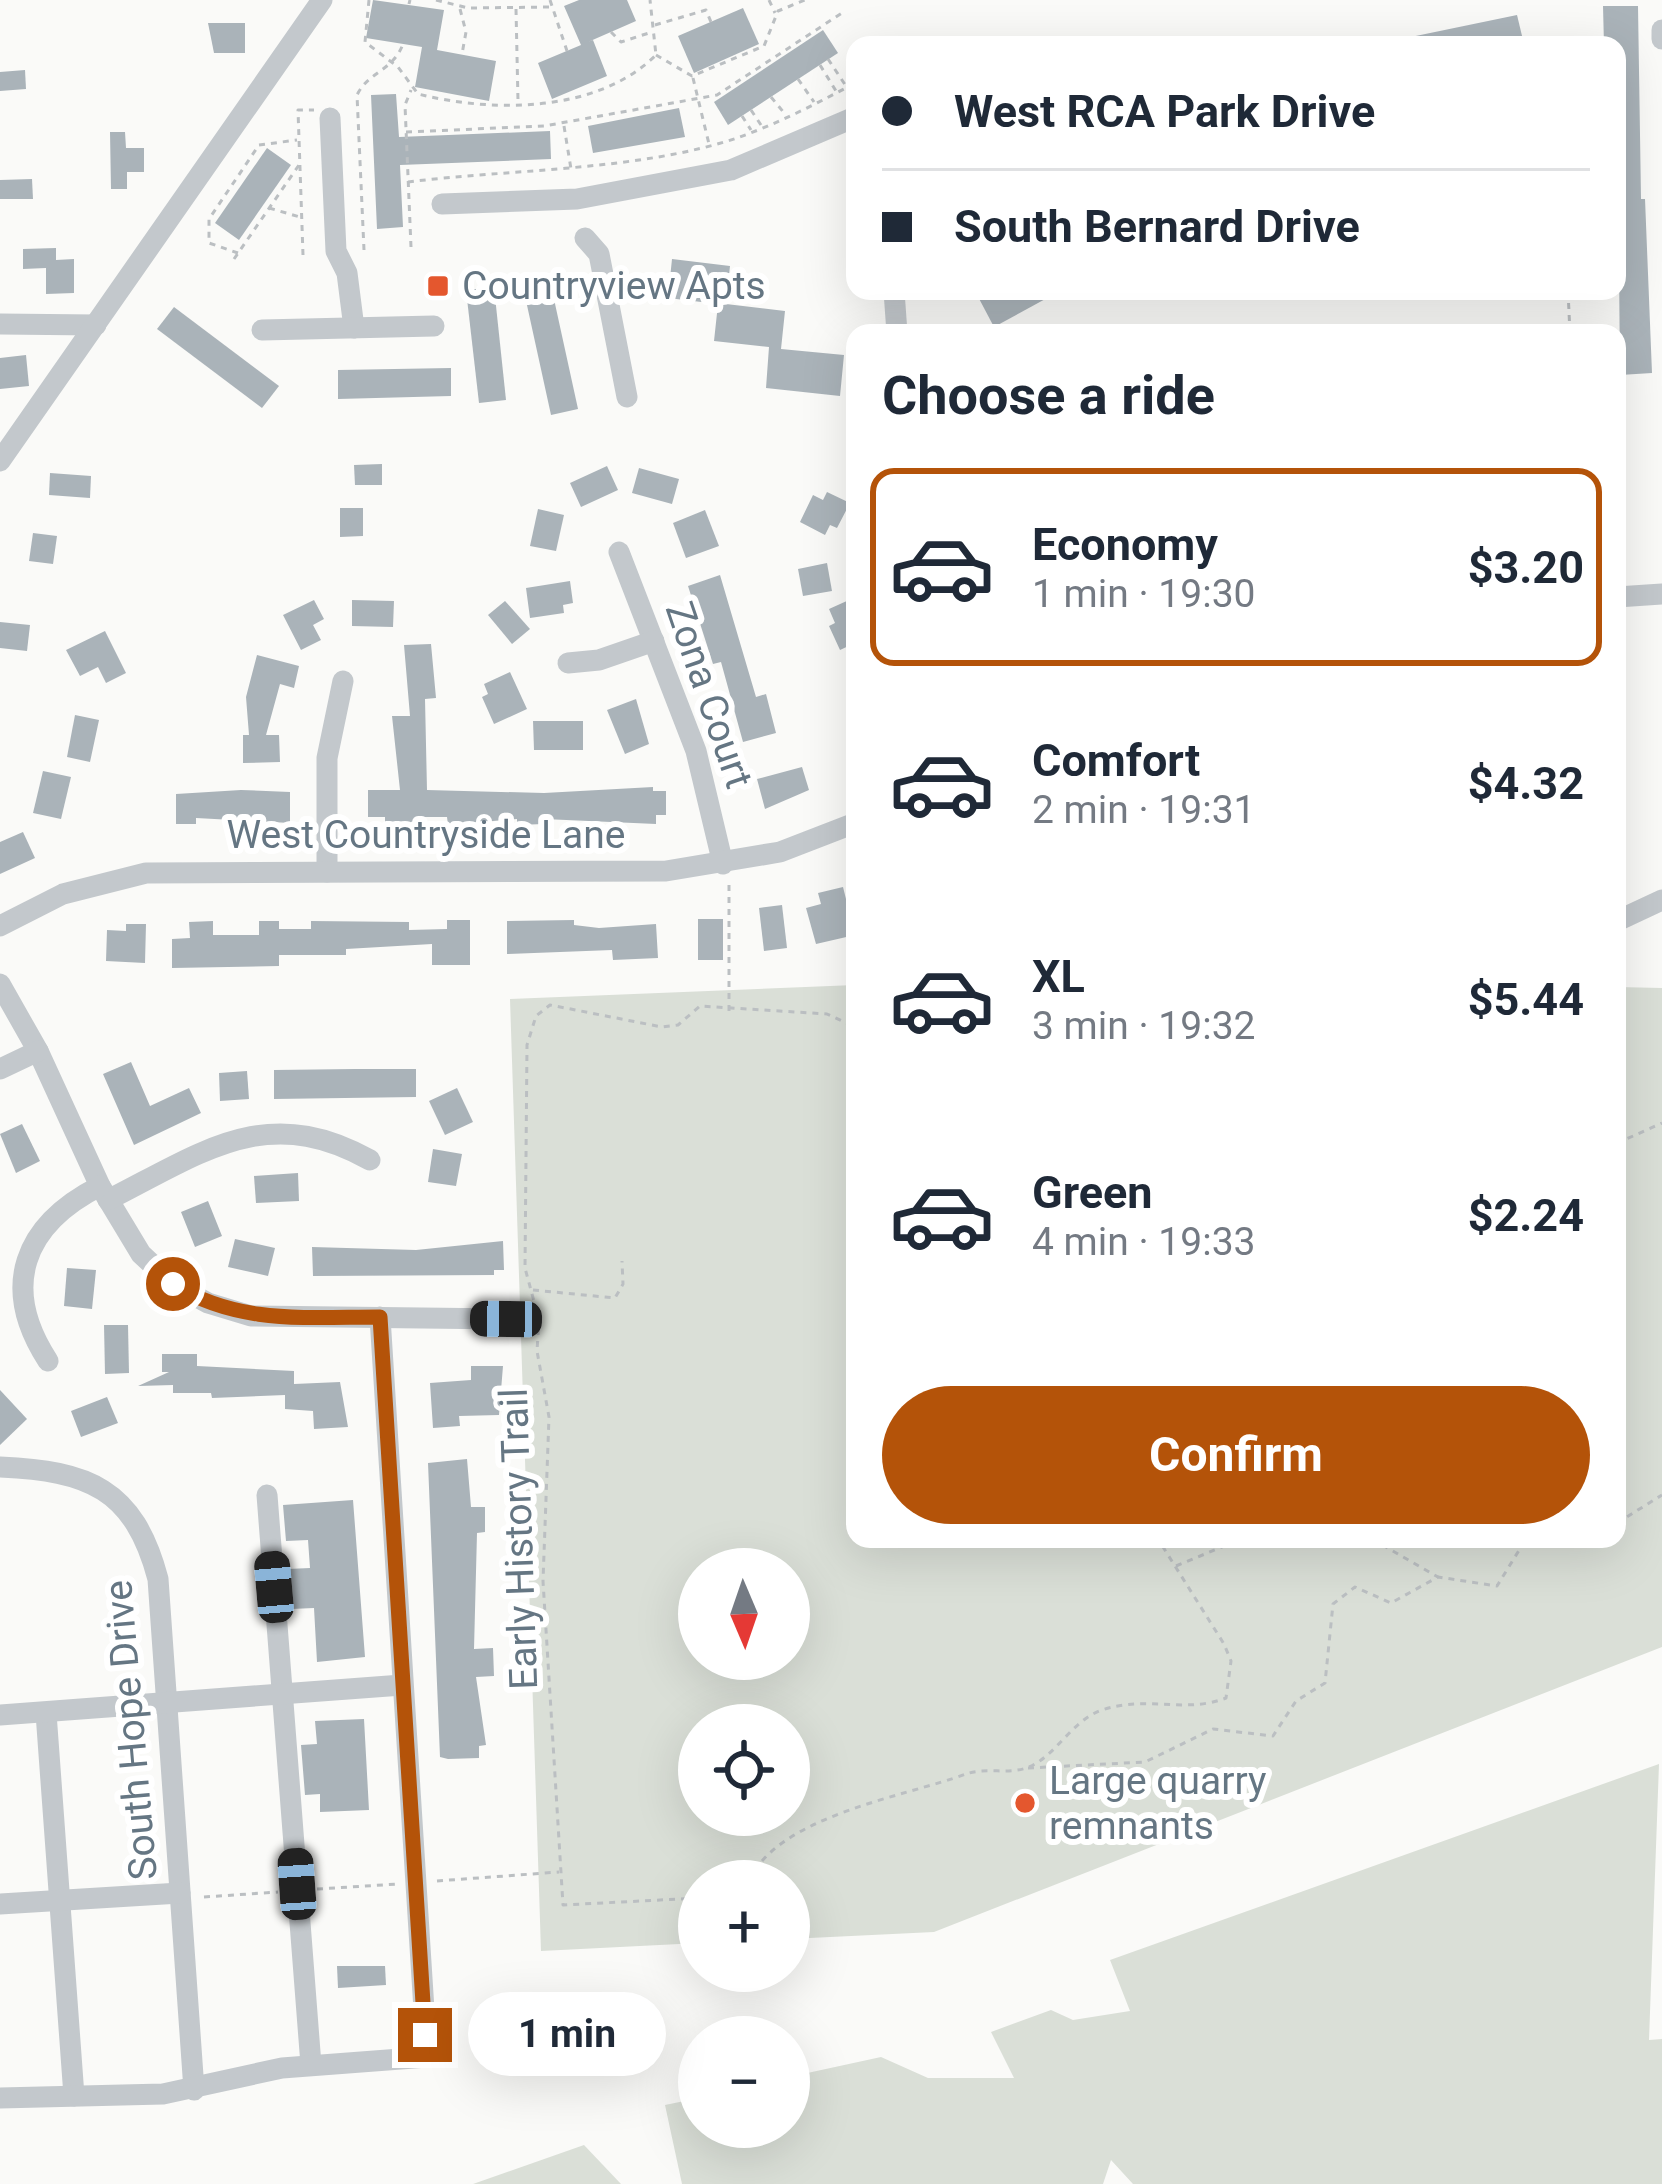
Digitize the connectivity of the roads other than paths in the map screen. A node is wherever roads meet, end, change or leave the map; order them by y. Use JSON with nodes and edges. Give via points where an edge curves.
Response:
{"nodes":[{"id":1,"x":322,"y":0,"type":"edge"},
{"id":2,"x":1662,"y":30,"type":"edge"},
{"id":3,"x":1662,"y":39,"type":"edge"},
{"id":4,"x":324,"y":114,"type":"road end"},
{"id":5,"x":846,"y":121,"type":"edge"},
{"id":6,"x":442,"y":204,"type":"dead end"},
{"id":7,"x":585,"y":238,"type":"dead end"},
{"id":8,"x":0,"y":324,"type":"edge"},
{"id":9,"x":96,"y":325,"type":"junction"},
{"id":10,"x":434,"y":326,"type":"dead end"},
{"id":11,"x":354,"y":328,"type":"junction"},
{"id":12,"x":262,"y":330,"type":"dead end"},
{"id":13,"x":627,"y":397,"type":"dead end"},
{"id":14,"x":0,"y":461,"type":"edge"},
{"id":15,"x":619,"y":552,"type":"dead end"},
{"id":16,"x":1662,"y":594,"type":"edge"},
{"id":17,"x":1626,"y":596,"type":"edge"},
{"id":18,"x":654,"y":641,"type":"junction"},
{"id":19,"x":568,"y":663,"type":"dead end"},
{"id":20,"x":343,"y":681,"type":"dead end"},
{"id":21,"x":846,"y":827,"type":"edge"},
{"id":22,"x":724,"y":863,"type":"junction"},
{"id":23,"x":327,"y":872,"type":"junction"},
{"id":24,"x":1662,"y":900,"type":"edge"},
{"id":25,"x":1626,"y":918,"type":"edge"},
{"id":26,"x":0,"y":926,"type":"edge"},
{"id":27,"x":0,"y":984,"type":"edge"},
{"id":28,"x":38,"y":1051,"type":"junction"},
{"id":29,"x":0,"y":1070,"type":"edge"},
{"id":30,"x":370,"y":1160,"type":"dead end"},
{"id":31,"x":104,"y":1192,"type":"junction"},
{"id":32,"x":380,"y":1317,"type":"junction"},
{"id":33,"x":506,"y":1319,"type":"dead end"},
{"id":34,"x":48,"y":1361,"type":"dead end"},
{"id":35,"x":0,"y":1467,"type":"edge"},
{"id":36,"x":267,"y":1496,"type":"dead end"},
{"id":37,"x":402,"y":1685,"type":"junction"},
{"id":38,"x":282,"y":1694,"type":"junction"},
{"id":39,"x":167,"y":1703,"type":"junction"},
{"id":40,"x":46,"y":1712,"type":"junction"},
{"id":41,"x":0,"y":1715,"type":"edge"},
{"id":42,"x":60,"y":1900,"type":"junction"},
{"id":43,"x":181,"y":1901,"type":"junction"},
{"id":44,"x":0,"y":1904,"type":"edge"},
{"id":45,"x":311,"y":2066,"type":"junction"},
{"id":46,"x":194,"y":2090,"type":"junction"},
{"id":47,"x":74,"y":2096,"type":"junction"},
{"id":48,"x":0,"y":2098,"type":"edge"}],
"edges":[{"from":1,"to":9,"type":"street"},
{"from":2,"to":3,"type":"street"},
{"from":4,"to":11,"type":"street","via":[[336,251]]},
{"from":5,"to":6,"type":"street","via":[[731,170],[577,199]]},
{"from":7,"to":13,"type":"street","via":[[599,254]]},
{"from":8,"to":9,"type":"street"},
{"from":9,"to":14,"type":"street"},
{"from":10,"to":11,"type":"street"},
{"from":11,"to":12,"type":"street"},
{"from":15,"to":18,"type":"street","name":"Zona Court"},
{"from":16,"to":17,"type":"street"},
{"from":18,"to":19,"type":"street"},
{"from":18,"to":22,"type":"street","name":"Zona Court","via":[[696,751]]},
{"from":20,"to":23,"type":"street","via":[[327,758]]},
{"from":21,"to":22,"type":"street","name":"West Countryside Lane"},
{"from":22,"to":23,"type":"street","name":"West Countryside Lane","via":[[666,871]]},
{"from":23,"to":26,"type":"street","name":"West Countryside Lane","via":[[115,878]]},
{"from":24,"to":25,"type":"street"},
{"from":27,"to":28,"type":"street"},
{"from":28,"to":29,"type":"street"},
{"from":28,"to":31,"type":"street"},
{"from":30,"to":31,"type":"street","via":[[312,1134],[254,1134]]},
{"from":31,"to":32,"type":"street","via":[[157,1271],[208,1304],[251,1316]]},
{"from":31,"to":34,"type":"street","via":[[50,1219],[27,1261],[26,1318]]},
{"from":32,"to":33,"type":"street"},
{"from":32,"to":37,"type":"street"},
{"from":35,"to":39,"type":"street","name":"South Hope Drive","via":[[84,1479],[121,1503],[148,1539]]},
{"from":36,"to":38,"type":"street"},
{"from":37,"to":38,"type":"street"},
{"from":37,"to":45,"type":"street","via":[[427,2057]]},
{"from":38,"to":39,"type":"street"},
{"from":38,"to":45,"type":"street"},
{"from":39,"to":40,"type":"street"},
{"from":39,"to":43,"type":"street","name":"South Hope Drive"},
{"from":40,"to":41,"type":"street"},
{"from":40,"to":42,"type":"street"},
{"from":42,"to":43,"type":"street"},
{"from":42,"to":44,"type":"street"},
{"from":42,"to":47,"type":"street"},
{"from":43,"to":46,"type":"street","name":"South Hope Drive"},
{"from":45,"to":46,"type":"street"},
{"from":46,"to":47,"type":"street"},
{"from":47,"to":48,"type":"street"}]}
